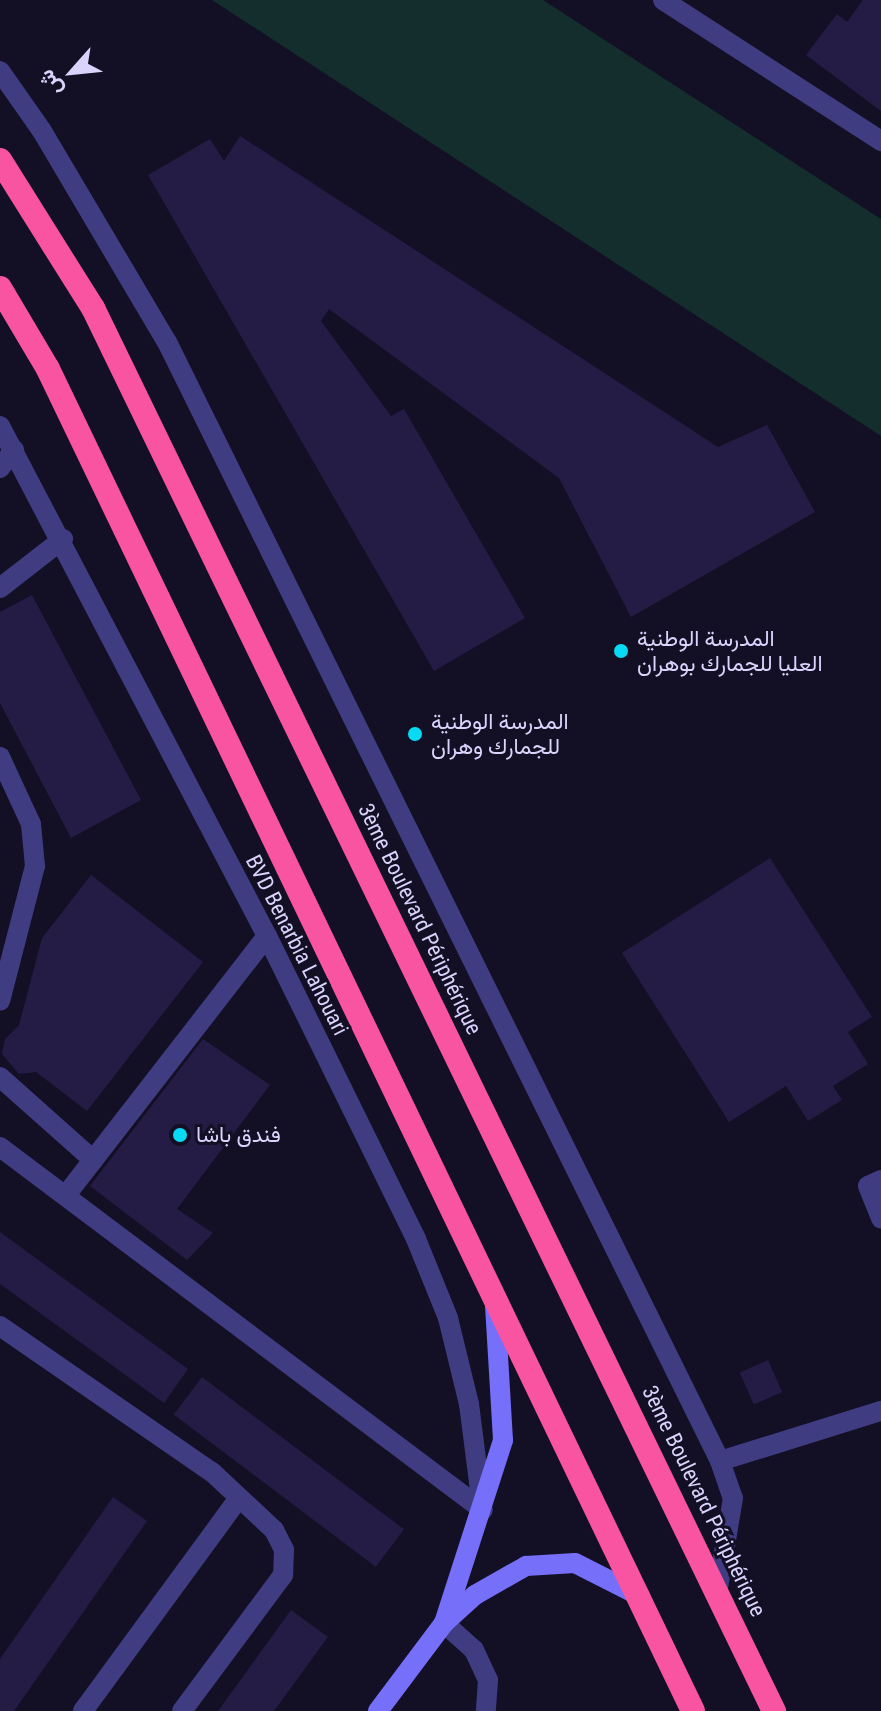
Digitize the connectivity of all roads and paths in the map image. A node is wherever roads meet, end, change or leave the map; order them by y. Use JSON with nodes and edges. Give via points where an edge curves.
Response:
{"nodes":[{"id":1,"x":663,"y":0,"type":"edge"},
{"id":2,"x":0,"y":71,"type":"edge"},
{"id":3,"x":881,"y":141,"type":"edge"},
{"id":4,"x":0,"y":160,"type":"edge"},
{"id":5,"x":0,"y":288,"type":"edge"},
{"id":6,"x":0,"y":426,"type":"edge"},
{"id":7,"x":14,"y":450,"type":"junction"},
{"id":8,"x":0,"y":468,"type":"edge"},
{"id":9,"x":63,"y":539,"type":"junction"},
{"id":10,"x":0,"y":588,"type":"edge"},
{"id":11,"x":0,"y":757,"type":"edge"},
{"id":12,"x":267,"y":936,"type":"junction"},
{"id":13,"x":0,"y":1001,"type":"edge"},
{"id":14,"x":0,"y":1077,"type":"edge"},
{"id":15,"x":0,"y":1147,"type":"edge"},
{"id":16,"x":93,"y":1160,"type":"junction"},
{"id":17,"x":881,"y":1180,"type":"edge"},
{"id":18,"x":66,"y":1195,"type":"junction"},
{"id":19,"x":881,"y":1219,"type":"edge"},
{"id":20,"x":494,"y":1298,"type":"junction"},
{"id":21,"x":0,"y":1326,"type":"edge"},
{"id":22,"x":881,"y":1411,"type":"edge"},
{"id":23,"x":720,"y":1461,"type":"junction"},
{"id":24,"x":239,"y":1498,"type":"junction"},
{"id":25,"x":483,"y":1510,"type":"junction"},
{"id":26,"x":718,"y":1588,"type":"junction"},
{"id":27,"x":640,"y":1596,"type":"junction"},
{"id":28,"x":444,"y":1623,"type":"junction"},
{"id":29,"x":83,"y":1711,"type":"edge"},
{"id":30,"x":182,"y":1711,"type":"edge"},
{"id":31,"x":378,"y":1711,"type":"edge"},
{"id":32,"x":486,"y":1711,"type":"edge"},
{"id":33,"x":693,"y":1711,"type":"edge"},
{"id":34,"x":774,"y":1711,"type":"edge"}],
"edges":[{"from":1,"to":3,"type":"street"},
{"from":2,"to":23,"type":"street","via":[[42,131],[167,342]]},
{"from":4,"to":26,"type":"highway","name":"3ème Boulevard Périphérique","via":[[93,308]]},
{"from":5,"to":20,"type":"highway","via":[[48,369]]},
{"from":6,"to":7,"type":"street","name":"BVD Benarbia Lahouari"},
{"from":7,"to":8,"type":"street"},
{"from":7,"to":9,"type":"street","name":"BVD Benarbia Lahouari"},
{"from":9,"to":10,"type":"street"},
{"from":9,"to":12,"type":"street","name":"BVD Benarbia Lahouari"},
{"from":11,"to":13,"type":"street","via":[[31,824],[35,866]]},
{"from":12,"to":16,"type":"street"},
{"from":12,"to":25,"type":"street","name":"BVD Benarbia Lahouari","via":[[416,1239],[448,1318],[469,1404]]},
{"from":14,"to":16,"type":"street"},
{"from":15,"to":18,"type":"street"},
{"from":16,"to":18,"type":"street"},
{"from":17,"to":19,"type":"street","via":[[868,1186]]},
{"from":18,"to":25,"type":"street"},
{"from":20,"to":25,"type":"street","via":[[503,1440]]},
{"from":20,"to":27,"type":"highway","via":[[577,1478]]},
{"from":21,"to":24,"type":"street","via":[[212,1472]]},
{"from":22,"to":23,"type":"street"},
{"from":23,"to":26,"type":"street","via":[[733,1498]]},
{"from":24,"to":29,"type":"street"},
{"from":24,"to":30,"type":"street","via":[[274,1530],[284,1550],[283,1575]]},
{"from":25,"to":28,"type":"street"},
{"from":26,"to":34,"type":"highway","name":"3ème Boulevard Périphérique"},
{"from":27,"to":28,"type":"street","via":[[575,1563],[526,1566],[475,1595]]},
{"from":27,"to":33,"type":"highway"},
{"from":28,"to":31,"type":"street"},
{"from":28,"to":32,"type":"street","via":[[474,1650],[488,1680]]}]}
